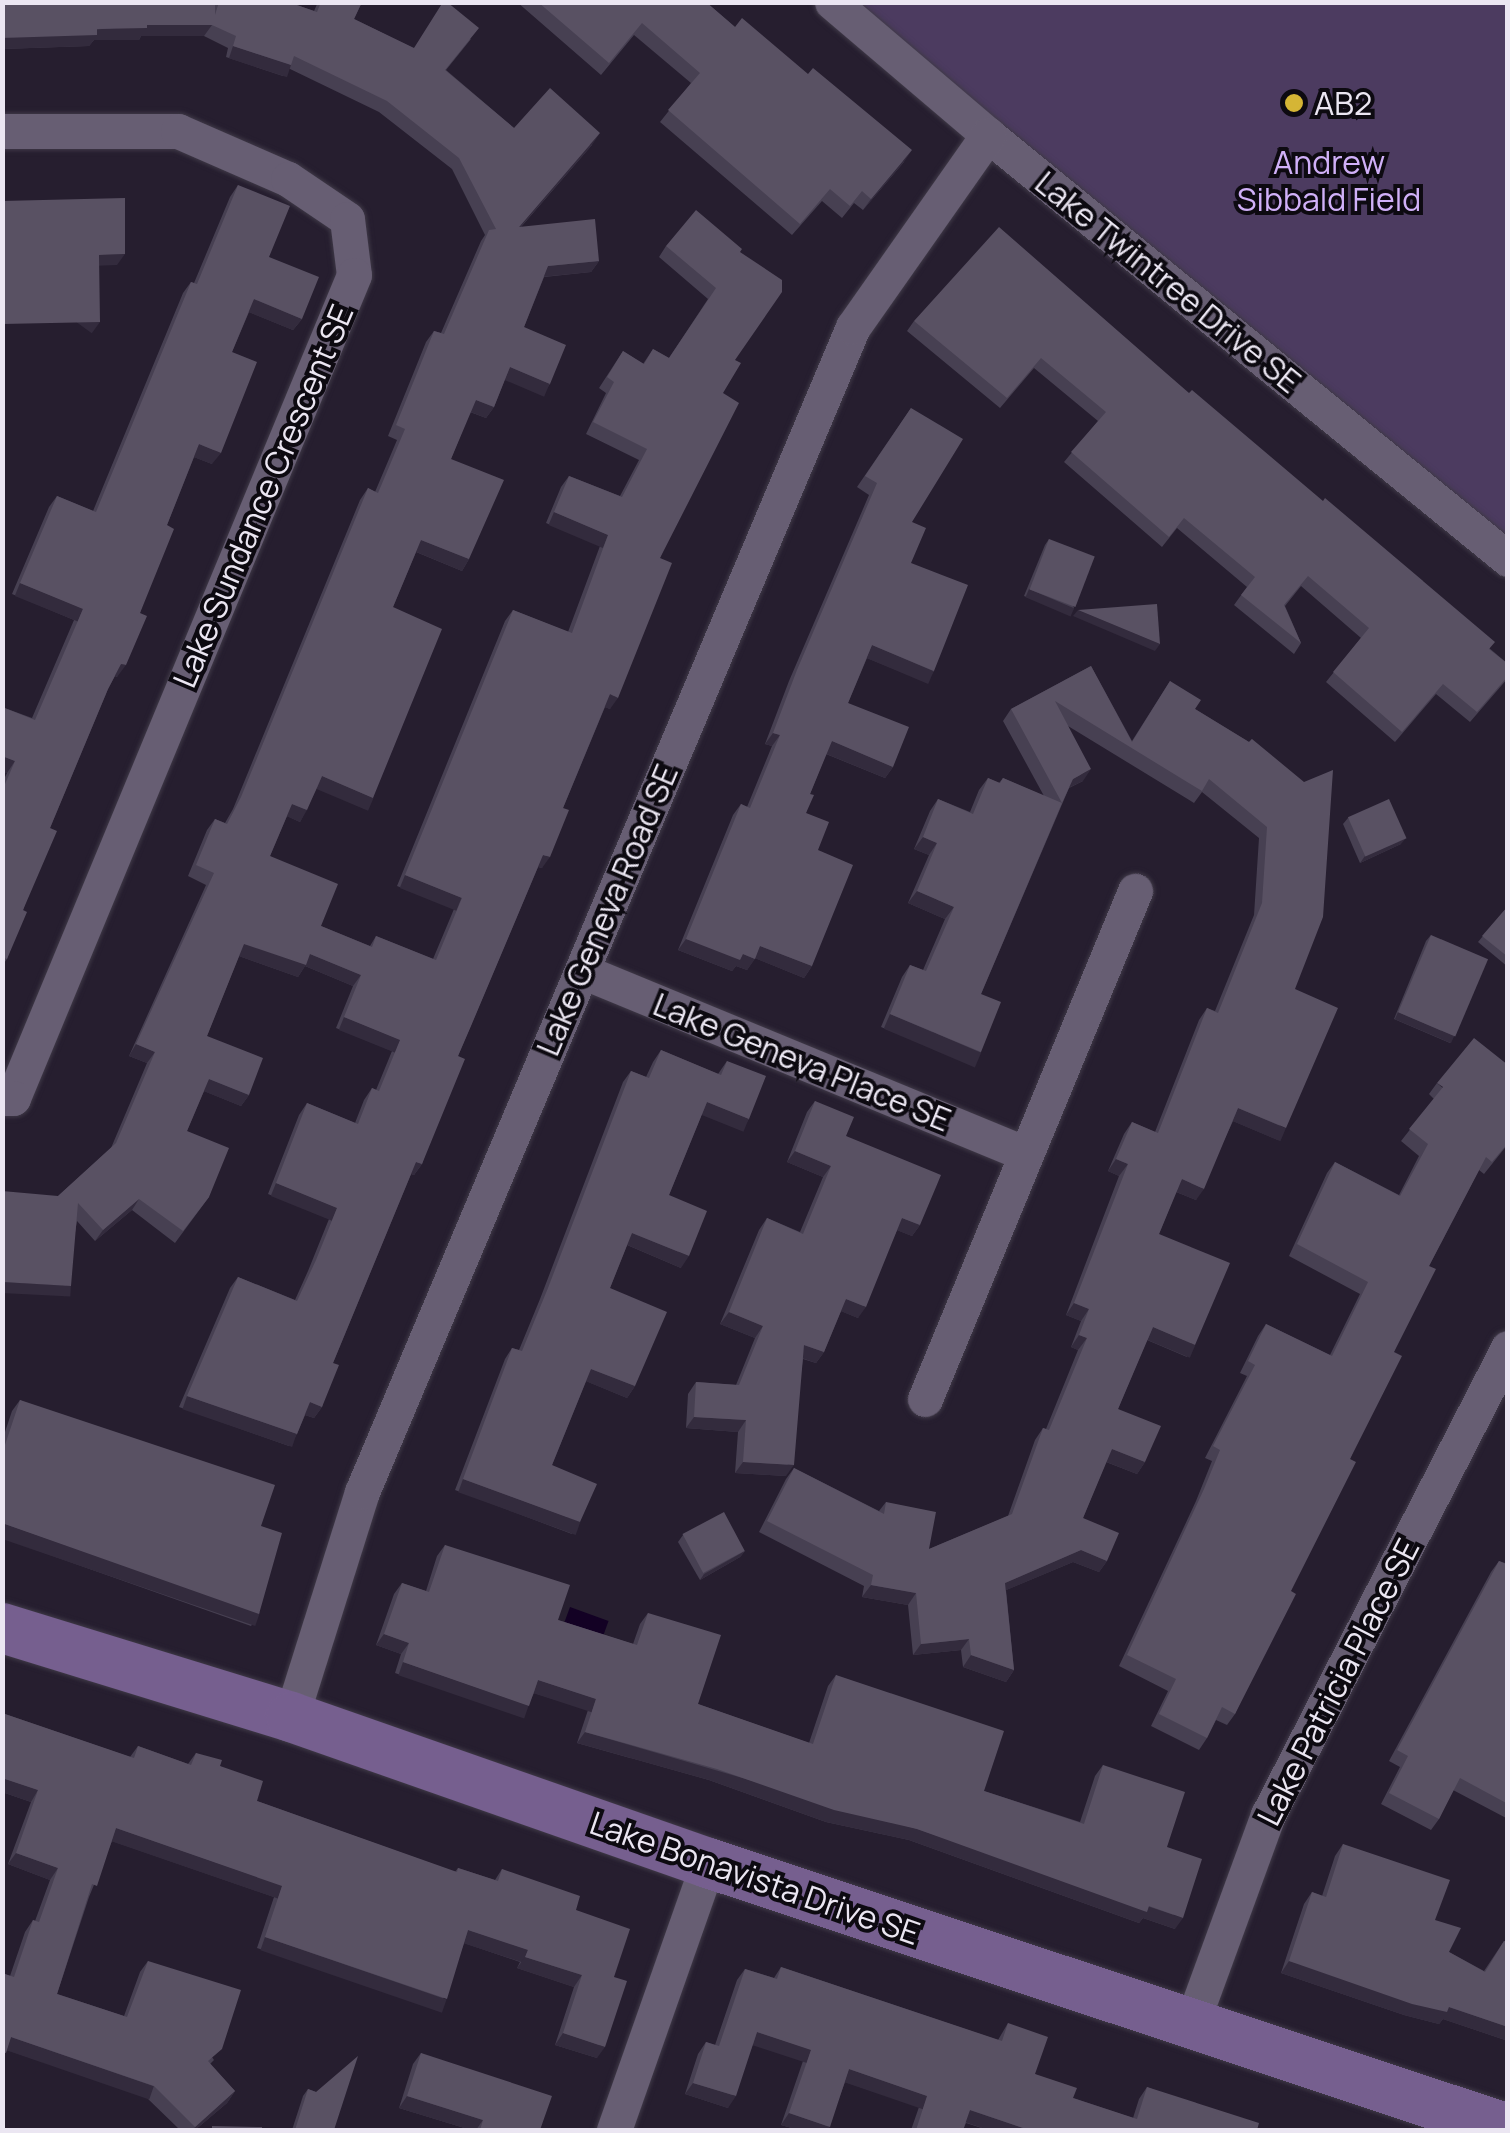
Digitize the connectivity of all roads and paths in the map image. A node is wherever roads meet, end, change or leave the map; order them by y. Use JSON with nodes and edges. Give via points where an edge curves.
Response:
{"nodes":[{"id":1,"x":832,"y":2,"type":"edge"},
{"id":2,"x":2,"y":132,"type":"edge"},
{"id":3,"x":988,"y":135,"type":"junction"},
{"id":4,"x":1508,"y":559,"type":"edge"},
{"id":5,"x":1135,"y":892,"type":"dead end"},
{"id":6,"x":582,"y":971,"type":"junction"},
{"id":7,"x":2,"y":1098,"type":"edge"},
{"id":8,"x":1023,"y":1153,"type":"junction"},
{"id":9,"x":1508,"y":1348,"type":"edge"},
{"id":10,"x":925,"y":1399,"type":"dead end"},
{"id":11,"x":2,"y":1628,"type":"edge"},
{"id":12,"x":291,"y":1717,"type":"junction"},
{"id":13,"x":708,"y":1863,"type":"junction"},
{"id":14,"x":1192,"y":2025,"type":"junction"},
{"id":15,"x":1508,"y":2128,"type":"edge"},
{"id":16,"x":614,"y":2130,"type":"edge"}],
"edges":[{"from":1,"to":3,"type":"street","name":"Lake Twintree Drive SE"},
{"from":2,"to":7,"type":"street","name":"Lake Sundance Crescent SE","via":[[178,131],[288,178],[348,219],[354,275],[13,1098]]},
{"from":3,"to":4,"type":"street","name":"Lake Twintree Drive SE"},
{"from":3,"to":6,"type":"street","name":"Lake Geneva Road SE","via":[[852,327]]},
{"from":5,"to":8,"type":"street"},
{"from":6,"to":8,"type":"street","name":"Lake Geneva Place SE"},
{"from":6,"to":12,"type":"street","name":"Lake Geneva Road SE","via":[[362,1492]]},
{"from":8,"to":10,"type":"street"},
{"from":9,"to":14,"type":"street","name":"Lake Patricia Place SE","via":[[1268,1814]]},
{"from":11,"to":12,"type":"street","name":"Lake Bonavista Drive SE"},
{"from":12,"to":13,"type":"street","name":"Lake Bonavista Drive SE"},
{"from":13,"to":14,"type":"street","name":"Lake Bonavista Drive SE"},
{"from":13,"to":16,"type":"street"},
{"from":14,"to":15,"type":"street","name":"Lake Bonavista Drive SE"}]}
